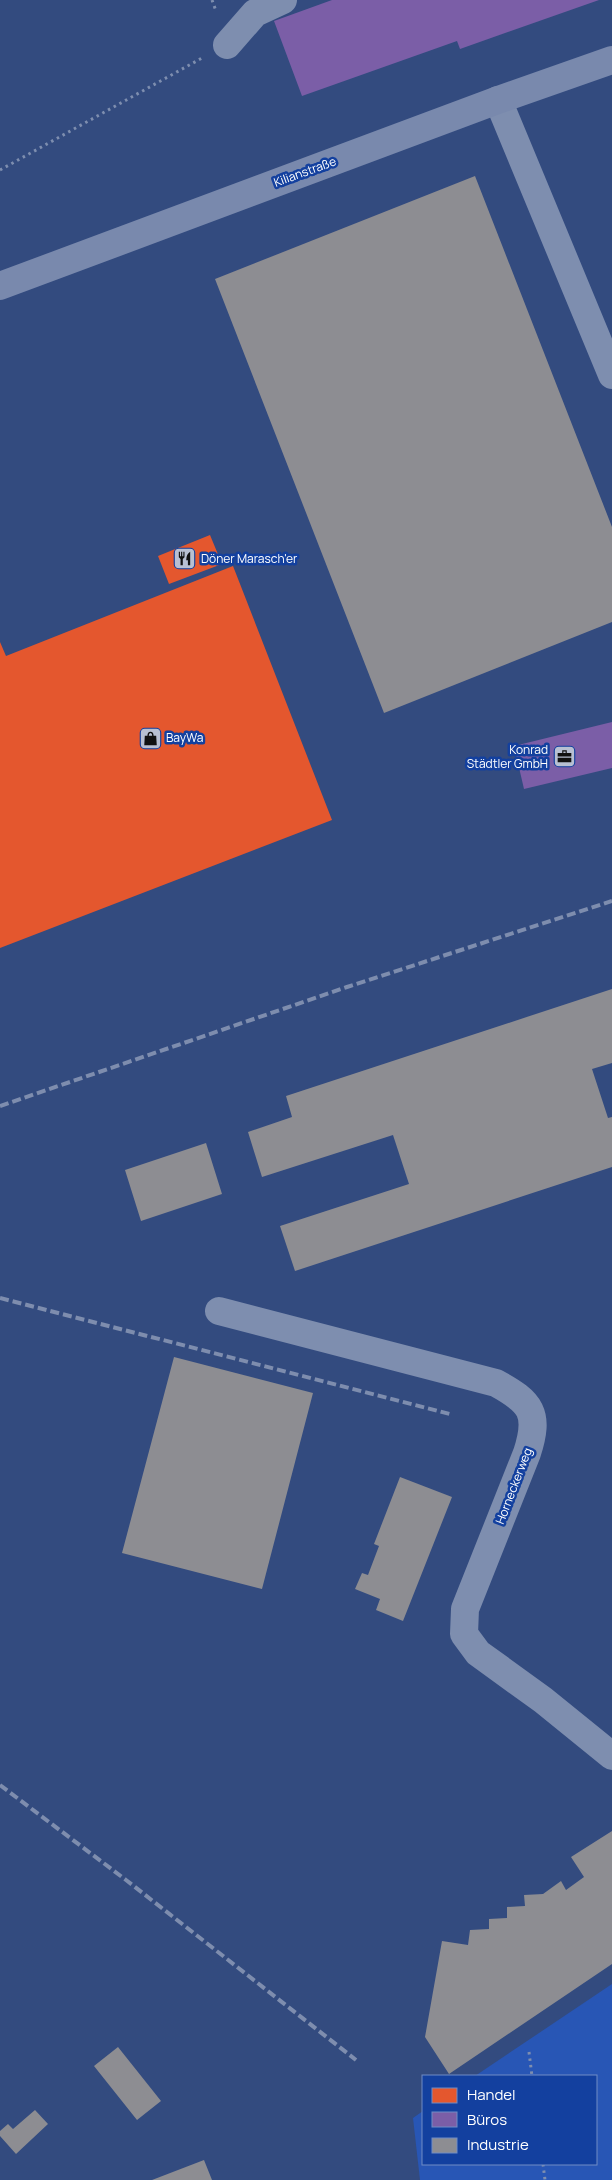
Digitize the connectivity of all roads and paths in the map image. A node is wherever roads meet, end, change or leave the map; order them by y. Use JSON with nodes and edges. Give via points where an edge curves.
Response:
{"nodes":[{"id":1,"x":283,"y":0,"type":"edge"},
{"id":2,"x":227,"y":45,"type":"joint"},
{"id":3,"x":612,"y":60,"type":"edge"},
{"id":4,"x":498,"y":100,"type":"junction"},
{"id":5,"x":0,"y":170,"type":"edge"},
{"id":6,"x":0,"y":286,"type":"edge"},
{"id":7,"x":612,"y":375,"type":"edge"},
{"id":8,"x":219,"y":1311,"type":"dead end"},
{"id":9,"x":612,"y":1756,"type":"edge"},
{"id":10,"x":529,"y":2052,"type":"dead end"},
{"id":11,"x":532,"y":2075,"type":"edge"},
{"id":12,"x":543,"y":2165,"type":"edge"},
{"id":13,"x":545,"y":2180,"type":"edge"}],
"edges":[{"from":1,"to":2,"type":"street","via":[[255,13]]},
{"from":2,"to":5,"type":"path"},
{"from":3,"to":4,"type":"main road","name":"Kilianstraße"},
{"from":4,"to":6,"type":"main road","name":"Kilianstraße"},
{"from":4,"to":7,"type":"street"},
{"from":8,"to":9,"type":"street","name":"Horneckerweg","via":[[496,1383],[520,1396],[530,1413],[534,1432],[465,1609],[464,1634],[478,1653]]},
{"from":10,"to":11,"type":"path"},
{"from":12,"to":13,"type":"path"}]}
